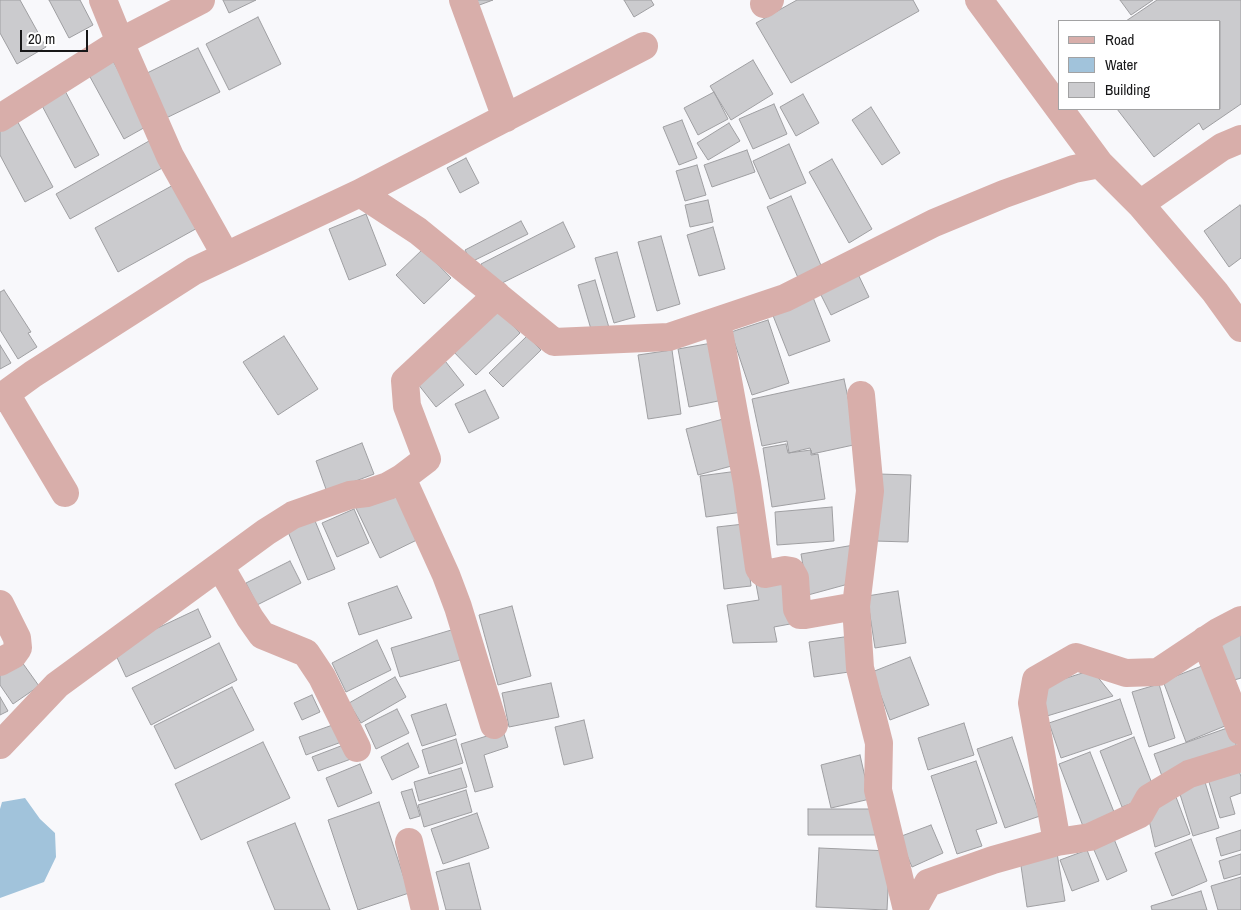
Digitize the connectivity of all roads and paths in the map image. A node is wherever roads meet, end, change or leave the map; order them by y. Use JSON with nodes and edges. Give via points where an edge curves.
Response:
{"nodes":[{"id":1,"x":103,"y":0,"type":"edge"},
{"id":2,"x":202,"y":0,"type":"edge"},
{"id":3,"x":463,"y":0,"type":"edge"},
{"id":4,"x":979,"y":0,"type":"edge"},
{"id":5,"x":120,"y":42,"type":"junction"},
{"id":6,"x":644,"y":46,"type":"dead end"},
{"id":7,"x":1058,"y":107,"type":"edge"},
{"id":8,"x":1060,"y":110,"type":"edge"},
{"id":9,"x":0,"y":118,"type":"edge"},
{"id":10,"x":506,"y":118,"type":"junction"},
{"id":11,"x":1241,"y":139,"type":"edge"},
{"id":12,"x":1100,"y":164,"type":"junction"},
{"id":13,"x":360,"y":193,"type":"junction"},
{"id":14,"x":1140,"y":204,"type":"junction"},
{"id":15,"x":226,"y":256,"type":"junction"},
{"id":16,"x":497,"y":295,"type":"junction"},
{"id":17,"x":717,"y":321,"type":"junction"},
{"id":18,"x":1241,"y":328,"type":"edge"},
{"id":19,"x":861,"y":395,"type":"dead end"},
{"id":20,"x":3,"y":396,"type":"edge"},
{"id":21,"x":402,"y":478,"type":"junction"},
{"id":22,"x":65,"y":493,"type":"dead end"},
{"id":23,"x":220,"y":566,"type":"junction"},
{"id":24,"x":0,"y":604,"type":"edge"},
{"id":25,"x":856,"y":606,"type":"junction"},
{"id":26,"x":1241,"y":620,"type":"edge"},
{"id":27,"x":1205,"y":640,"type":"junction"},
{"id":28,"x":0,"y":662,"type":"edge"},
{"id":29,"x":494,"y":726,"type":"dead end"},
{"id":30,"x":1241,"y":731,"type":"edge"},
{"id":31,"x":0,"y":745,"type":"edge"},
{"id":32,"x":357,"y":748,"type":"dead end"},
{"id":33,"x":1241,"y":758,"type":"edge"},
{"id":34,"x":409,"y":842,"type":"dead end"},
{"id":35,"x":1057,"y":842,"type":"junction"},
{"id":36,"x":425,"y":910,"type":"edge"},
{"id":37,"x":907,"y":910,"type":"edge"},
{"id":38,"x":913,"y":910,"type":"edge"}],
"edges":[{"from":1,"to":5,"type":"street"},
{"from":2,"to":5,"type":"street"},
{"from":3,"to":10,"type":"street"},
{"from":4,"to":7,"type":"street"},
{"from":5,"to":9,"type":"street"},
{"from":5,"to":15,"type":"street","via":[[170,156]]},
{"from":6,"to":10,"type":"street"},
{"from":8,"to":12,"type":"street"},
{"from":10,"to":13,"type":"street"},
{"from":11,"to":14,"type":"street","via":[[1222,147]]},
{"from":12,"to":14,"type":"street"},
{"from":12,"to":17,"type":"street","via":[[1074,169],[1004,194],[934,223],[785,298]]},
{"from":13,"to":15,"type":"street"},
{"from":13,"to":16,"type":"street","via":[[418,231]]},
{"from":14,"to":18,"type":"street","via":[[1215,292]]},
{"from":15,"to":20,"type":"street","via":[[194,271]]},
{"from":16,"to":17,"type":"street","via":[[554,342],[669,338]]},
{"from":16,"to":21,"type":"street","via":[[406,381],[407,406],[427,459]]},
{"from":17,"to":25,"type":"street","via":[[748,483],[759,568],[765,574],[791,571],[795,578],[800,615]]},
{"from":19,"to":25,"type":"street","via":[[870,491]]},
{"from":20,"to":22,"type":"street"},
{"from":21,"to":23,"type":"street","via":[[388,486],[293,515]]},
{"from":21,"to":29,"type":"street","via":[[458,607]]},
{"from":23,"to":31,"type":"street","via":[[57,685]]},
{"from":23,"to":32,"type":"street","via":[[262,635],[306,653],[322,677]]},
{"from":24,"to":28,"type":"street","via":[[17,638],[18,648]]},
{"from":25,"to":37,"type":"street","via":[[860,668],[879,743],[878,790]]},
{"from":26,"to":27,"type":"street"},
{"from":27,"to":30,"type":"street"},
{"from":27,"to":35,"type":"street","via":[[1158,672],[1126,673],[1076,657],[1036,680],[1032,703]]},
{"from":33,"to":35,"type":"street","via":[[1189,774],[1149,798],[1140,814],[1090,837]]},
{"from":34,"to":36,"type":"street"},
{"from":35,"to":38,"type":"street","via":[[928,883]]}]}
